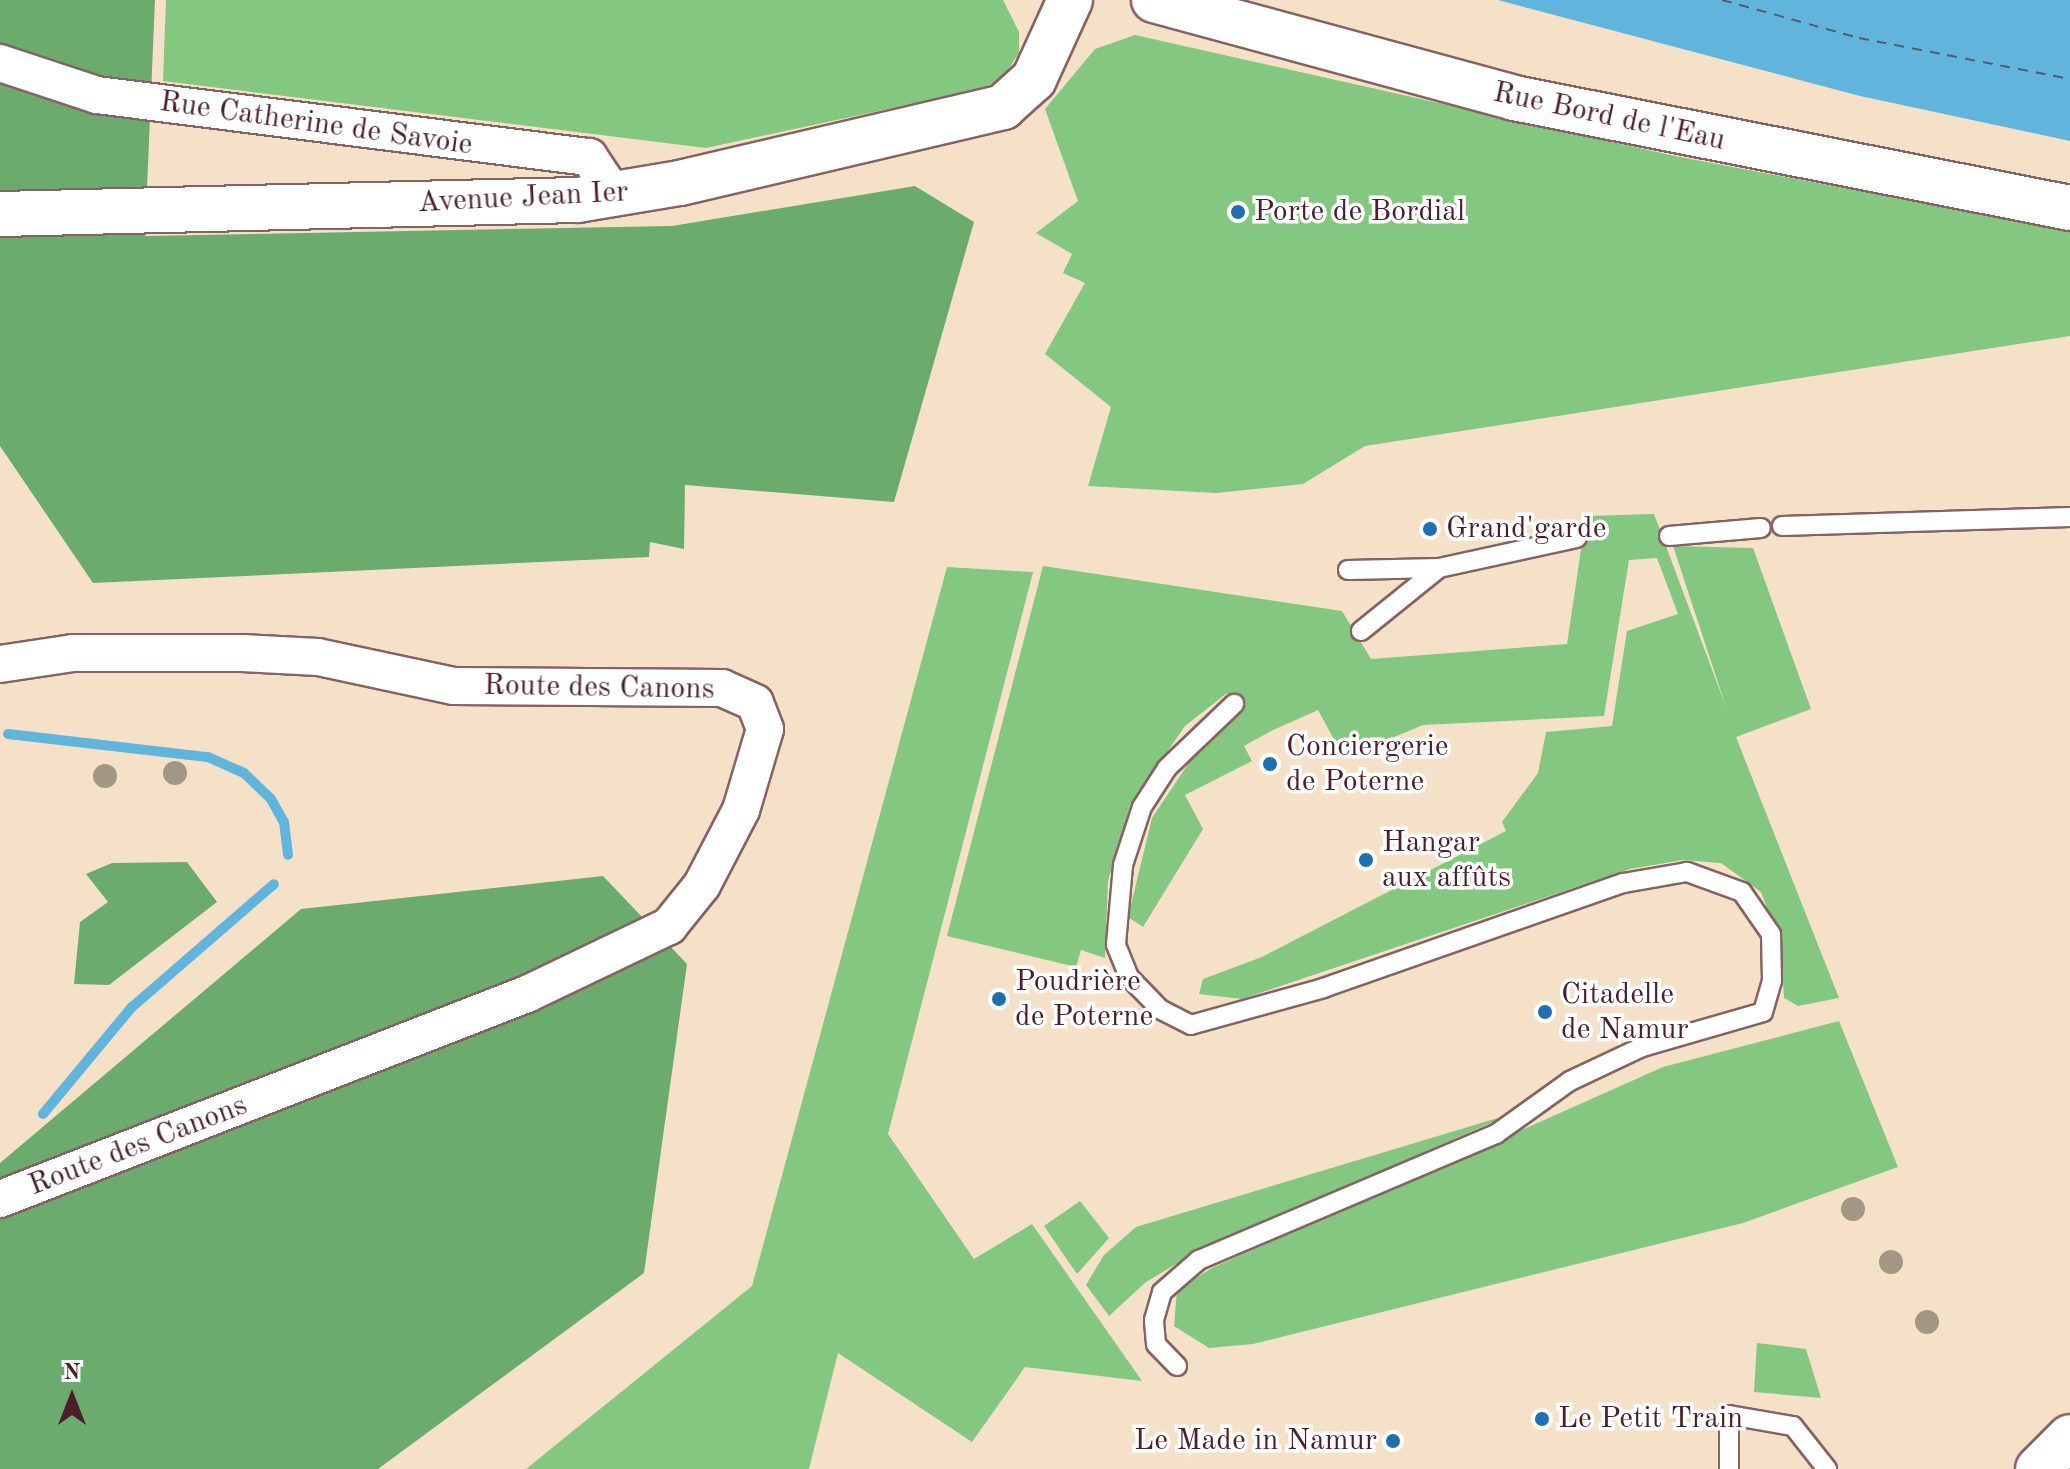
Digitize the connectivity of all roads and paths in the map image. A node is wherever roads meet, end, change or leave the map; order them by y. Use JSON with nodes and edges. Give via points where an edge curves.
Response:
{"nodes":[{"id":1,"x":1070,"y":0,"type":"edge"},
{"id":2,"x":1154,"y":0,"type":"edge"},
{"id":3,"x":0,"y":63,"type":"edge"},
{"id":4,"x":615,"y":196,"type":"junction"},
{"id":5,"x":2070,"y":208,"type":"edge"},
{"id":6,"x":0,"y":214,"type":"edge"},
{"id":7,"x":2070,"y":517,"type":"edge"},
{"id":8,"x":1782,"y":526,"type":"dead end"},
{"id":9,"x":1761,"y":528,"type":"dead end"},
{"id":10,"x":1669,"y":536,"type":"dead end"},
{"id":11,"x":1577,"y":538,"type":"dead end"},
{"id":12,"x":1439,"y":568,"type":"junction"},
{"id":13,"x":1348,"y":570,"type":"dead end"},
{"id":14,"x":1361,"y":631,"type":"dead end"},
{"id":15,"x":0,"y":664,"type":"edge"},
{"id":16,"x":1234,"y":704,"type":"dead end"},
{"id":17,"x":0,"y":1199,"type":"edge"},
{"id":18,"x":1177,"y":1366,"type":"dead end"},
{"id":19,"x":2070,"y":1437,"type":"edge"},
{"id":20,"x":1729,"y":1469,"type":"edge"},
{"id":21,"x":1827,"y":1469,"type":"edge"},
{"id":22,"x":2038,"y":1469,"type":"edge"}],
"edges":[{"from":1,"to":4,"type":"main road","name":"Avenue Jean Ier","via":[[1034,79],[1003,107]]},
{"from":2,"to":5,"type":"main road","name":"Rue Bord de l'Eau","via":[[1502,96]]},
{"from":3,"to":4,"type":"street","name":"Rue Catherine de Savoie","via":[[97,95],[589,157]]},
{"from":4,"to":6,"type":"main road","name":"Avenue Jean Ier"},
{"from":7,"to":8,"type":"lane"},
{"from":9,"to":10,"type":"lane"},
{"from":11,"to":12,"type":"lane"},
{"from":12,"to":13,"type":"lane"},
{"from":12,"to":14,"type":"lane"},
{"from":15,"to":17,"type":"street","name":"Route des Canons","via":[[73,653],[318,657],[453,686],[722,688],[755,703],[765,729],[756,775],[702,885],[669,926],[527,994]]},
{"from":16,"to":18,"type":"lane","via":[[1161,777],[1123,865],[1116,944],[1129,977],[1160,1009],[1191,1025],[1324,988],[1623,883],[1687,872],[1742,892],[1771,934],[1772,981],[1763,1012],[1642,1047],[1570,1081],[1496,1134],[1199,1260],[1162,1292],[1154,1320],[1156,1344]]},
{"from":19,"to":22,"type":"main road"},
{"from":20,"to":21,"type":"lane","via":[[1729,1415],[1793,1426]]}]}
